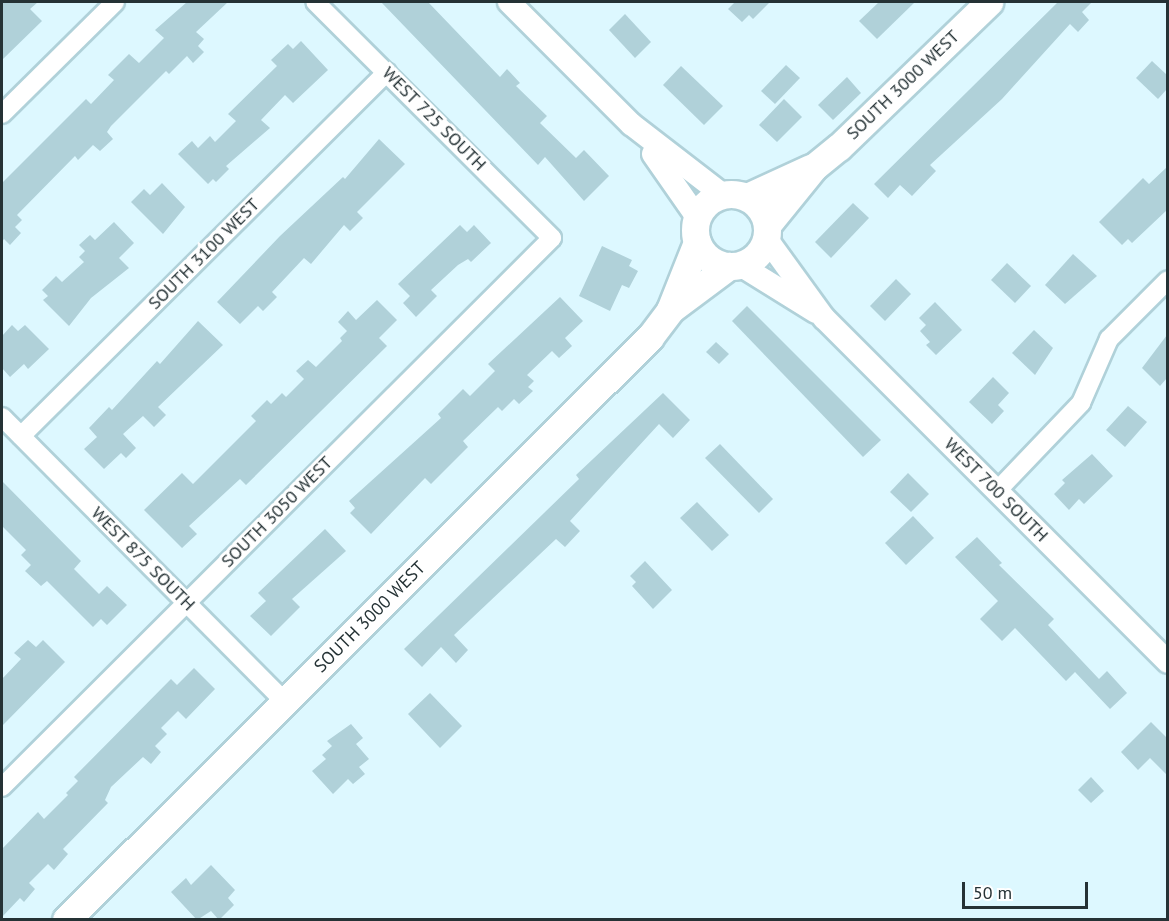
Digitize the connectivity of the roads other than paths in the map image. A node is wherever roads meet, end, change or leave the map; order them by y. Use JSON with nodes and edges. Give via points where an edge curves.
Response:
{"nodes":[{"id":1,"x":115,"y":2,"type":"edge"},
{"id":2,"x":315,"y":2,"type":"edge"},
{"id":3,"x":509,"y":2,"type":"edge"},
{"id":4,"x":989,"y":2,"type":"edge"},
{"id":5,"x":387,"y":72,"type":"junction"},
{"id":6,"x":2,"y":114,"type":"edge"},
{"id":7,"x":631,"y":124,"type":"junction"},
{"id":8,"x":814,"y":166,"type":"junction"},
{"id":9,"x":734,"y":196,"type":"junction"},
{"id":10,"x":697,"y":230,"type":"junction"},
{"id":11,"x":767,"y":232,"type":"junction"},
{"id":12,"x":552,"y":238,"type":"joint"},
{"id":13,"x":734,"y":266,"type":"junction"},
{"id":14,"x":1167,"y":280,"type":"edge"},
{"id":15,"x":670,"y":310,"type":"junction"},
{"id":16,"x":825,"y":318,"type":"junction"},
{"id":17,"x":2,"y":417,"type":"edge"},
{"id":18,"x":21,"y":436,"type":"junction"},
{"id":19,"x":997,"y":491,"type":"junction"},
{"id":20,"x":186,"y":602,"type":"junction"},
{"id":21,"x":1167,"y":662,"type":"edge"},
{"id":22,"x":285,"y":702,"type":"junction"},
{"id":23,"x":2,"y":787,"type":"edge"},
{"id":24,"x":66,"y":920,"type":"edge"}],
"edges":[{"from":1,"to":6,"type":"street"},
{"from":2,"to":5,"type":"street","name":"WEST 725 SOUTH"},
{"from":3,"to":7,"type":"street"},
{"from":4,"to":8,"type":"main road","name":"SOUTH 3000 WEST"},
{"from":5,"to":12,"type":"street","name":"WEST 725 SOUTH"},
{"from":5,"to":18,"type":"street","name":"SOUTH 3100 WEST"},
{"from":7,"to":9,"type":"street"},
{"from":7,"to":10,"type":"street"},
{"from":8,"to":9,"type":"main road","name":"SOUTH 3000 WEST"},
{"from":8,"to":11,"type":"main road","name":"SOUTH 3000 WEST"},
{"from":9,"to":10,"type":"main road","via":[[711,199]]},
{"from":9,"to":11,"type":"main road","via":[[760,209]]},
{"from":10,"to":13,"type":"main road","via":[[709,259]]},
{"from":10,"to":15,"type":"main road","name":"SOUTH 3000 WEST"},
{"from":11,"to":13,"type":"main road","via":[[757,255]]},
{"from":11,"to":16,"type":"street","name":"WEST 700 SOUTH"},
{"from":12,"to":20,"type":"street","name":"SOUTH 3050 WEST"},
{"from":13,"to":15,"type":"main road","name":"SOUTH 3000 WEST"},
{"from":13,"to":16,"type":"street","name":"WEST 700 SOUTH"},
{"from":14,"to":19,"type":"street","via":[[1109,339],[1082,403]]},
{"from":15,"to":22,"type":"main road","name":"SOUTH 3000 WEST","via":[[643,345]]},
{"from":16,"to":19,"type":"street","name":"WEST 700 SOUTH"},
{"from":17,"to":18,"type":"street","name":"WEST 875 SOUTH"},
{"from":18,"to":20,"type":"street","name":"WEST 875 SOUTH"},
{"from":19,"to":21,"type":"street","name":"WEST 700 SOUTH"},
{"from":20,"to":22,"type":"street","name":"WEST 875 SOUTH"},
{"from":20,"to":23,"type":"street","name":"SOUTH 3050 WEST"},
{"from":22,"to":24,"type":"main road","name":"SOUTH 3000 WEST"}]}
